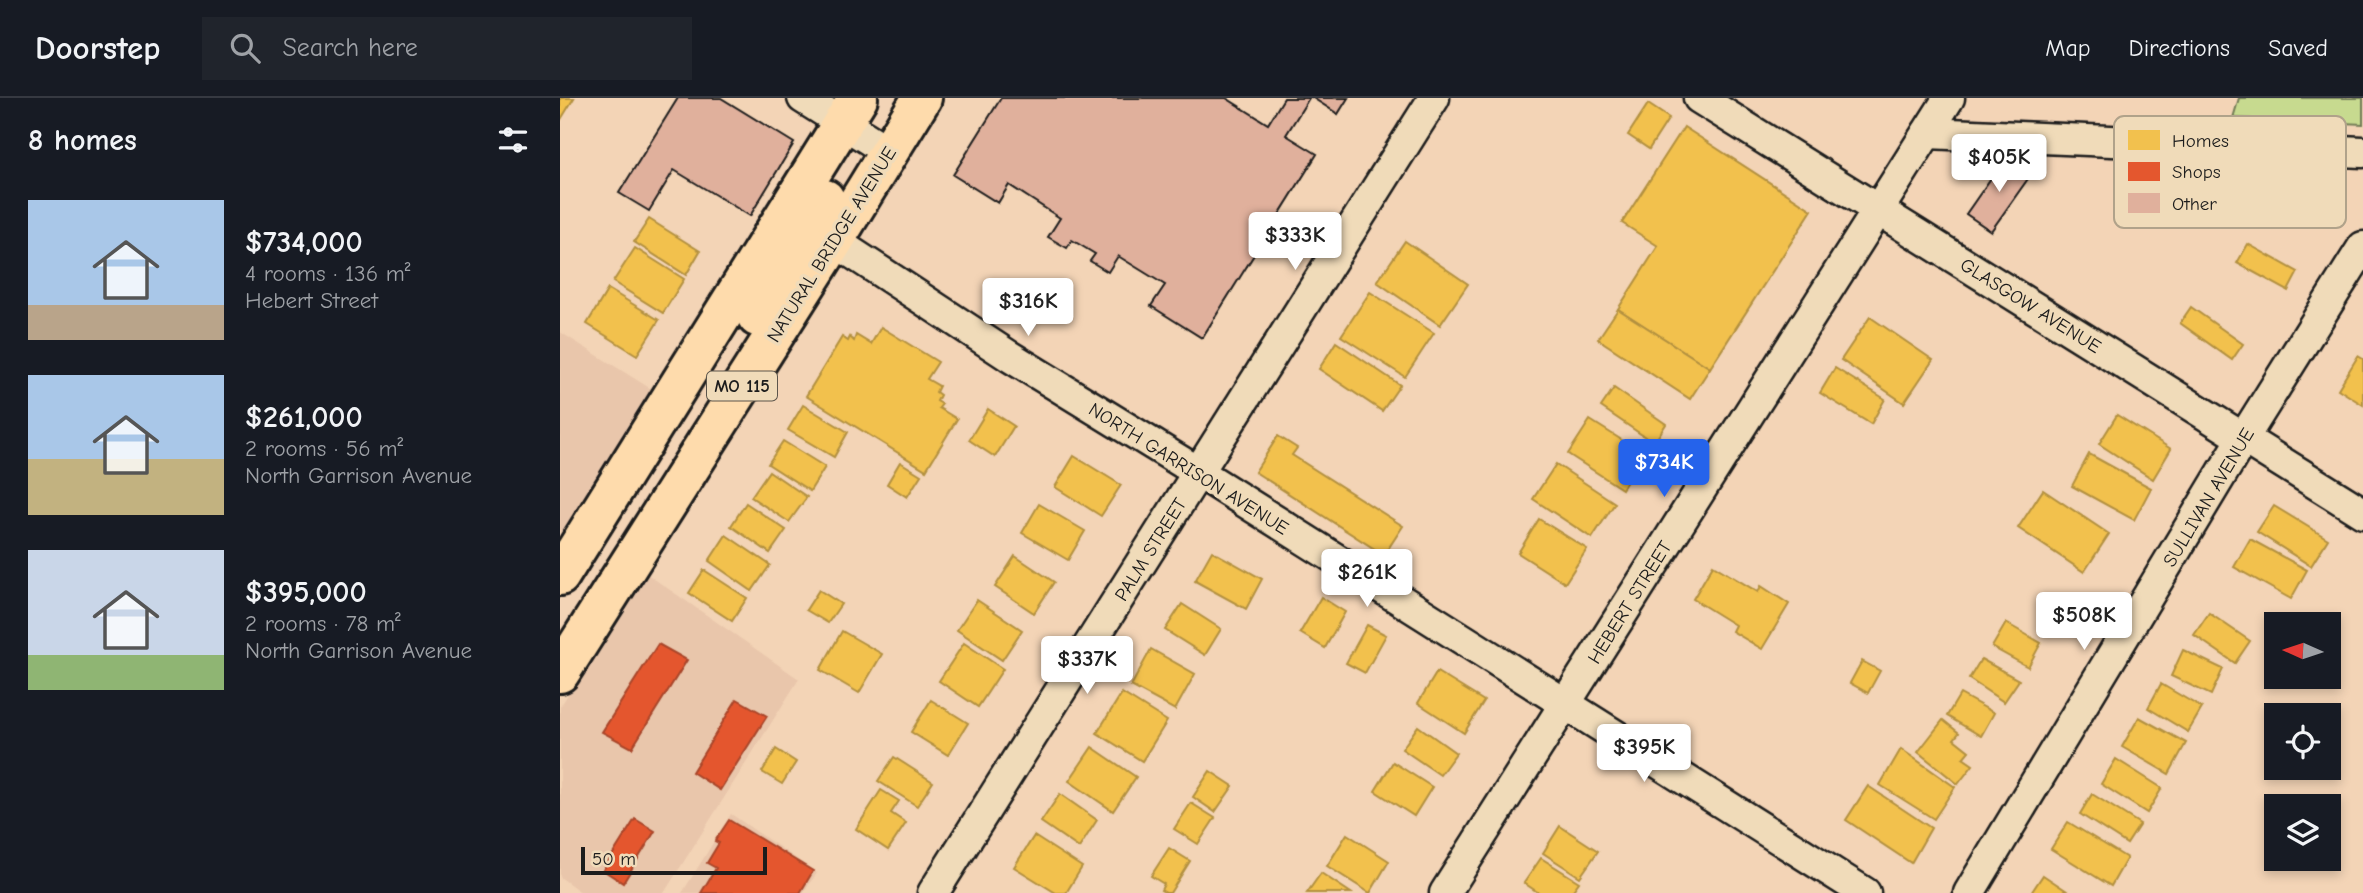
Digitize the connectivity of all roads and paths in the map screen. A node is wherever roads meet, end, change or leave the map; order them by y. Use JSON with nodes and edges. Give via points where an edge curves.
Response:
{"nodes":[{"id":1,"x":803,"y":98,"type":"edge"},
{"id":2,"x":922,"y":98,"type":"edge"},
{"id":3,"x":1434,"y":98,"type":"edge"},
{"id":4,"x":1699,"y":98,"type":"edge"},
{"id":5,"x":1949,"y":98,"type":"edge"},
{"id":6,"x":850,"y":111,"type":"edge"},
{"id":7,"x":1927,"y":133,"type":"junction"},
{"id":8,"x":2114,"y":141,"type":"edge"},
{"id":9,"x":889,"y":152,"type":"junction"},
{"id":10,"x":1877,"y":210,"type":"junction"},
{"id":11,"x":834,"y":242,"type":"junction"},
{"id":12,"x":2363,"y":247,"type":"edge"},
{"id":13,"x":714,"y":430,"type":"junction"},
{"id":14,"x":2244,"y":437,"type":"junction"},
{"id":15,"x":1198,"y":472,"type":"junction"},
{"id":16,"x":2363,"y":513,"type":"edge"},
{"id":17,"x":567,"y":566,"type":"edge"},
{"id":18,"x":560,"y":593,"type":"edge"},
{"id":19,"x":560,"y":673,"type":"edge"},
{"id":20,"x":1564,"y":704,"type":"junction"},
{"id":21,"x":933,"y":893,"type":"edge"},
{"id":22,"x":1445,"y":893,"type":"edge"},
{"id":23,"x":1866,"y":893,"type":"edge"},
{"id":24,"x":1969,"y":893,"type":"edge"}],
"edges":[{"from":1,"to":6,"type":"street"},
{"from":2,"to":9,"type":"main road","name":"NATURAL BRIDGE AVENUE","number":"MO 115"},
{"from":3,"to":15,"type":"street","name":"PALM STREET"},
{"from":4,"to":10,"type":"street","name":"GLASGOW AVENUE"},
{"from":5,"to":7,"type":"street","name":"HEBERT STREET"},
{"from":6,"to":9,"type":"street"},
{"from":6,"to":13,"type":"main road","via":[[831,188],[750,329]]},
{"from":6,"to":17,"type":"main road","number":"MO 115"},
{"from":7,"to":8,"type":"street"},
{"from":7,"to":10,"type":"street","name":"HEBERT STREET"},
{"from":9,"to":11,"type":"main road","name":"NATURAL BRIDGE AVENUE","number":"MO 115"},
{"from":10,"to":14,"type":"street","name":"GLASGOW AVENUE"},
{"from":10,"to":20,"type":"street","name":"HEBERT STREET"},
{"from":11,"to":13,"type":"main road","name":"NATURAL BRIDGE AVENUE","number":"MO 115"},
{"from":11,"to":15,"type":"street","name":"NORTH GARRISON AVENUE"},
{"from":12,"to":14,"type":"street","name":"SULLIVAN AVENUE"},
{"from":13,"to":19,"type":"main road","name":"NATURAL BRIDGE AVENUE","number":"MO 115"},
{"from":14,"to":16,"type":"street","name":"GLASGOW AVENUE"},
{"from":14,"to":24,"type":"street","name":"SULLIVAN AVENUE"},
{"from":15,"to":20,"type":"street","name":"NORTH GARRISON AVENUE"},
{"from":15,"to":21,"type":"street","name":"PALM STREET"},
{"from":17,"to":18,"type":"main road"},
{"from":20,"to":22,"type":"street","name":"HEBERT STREET"},
{"from":20,"to":23,"type":"street","name":"NORTH GARRISON AVENUE"}]}
